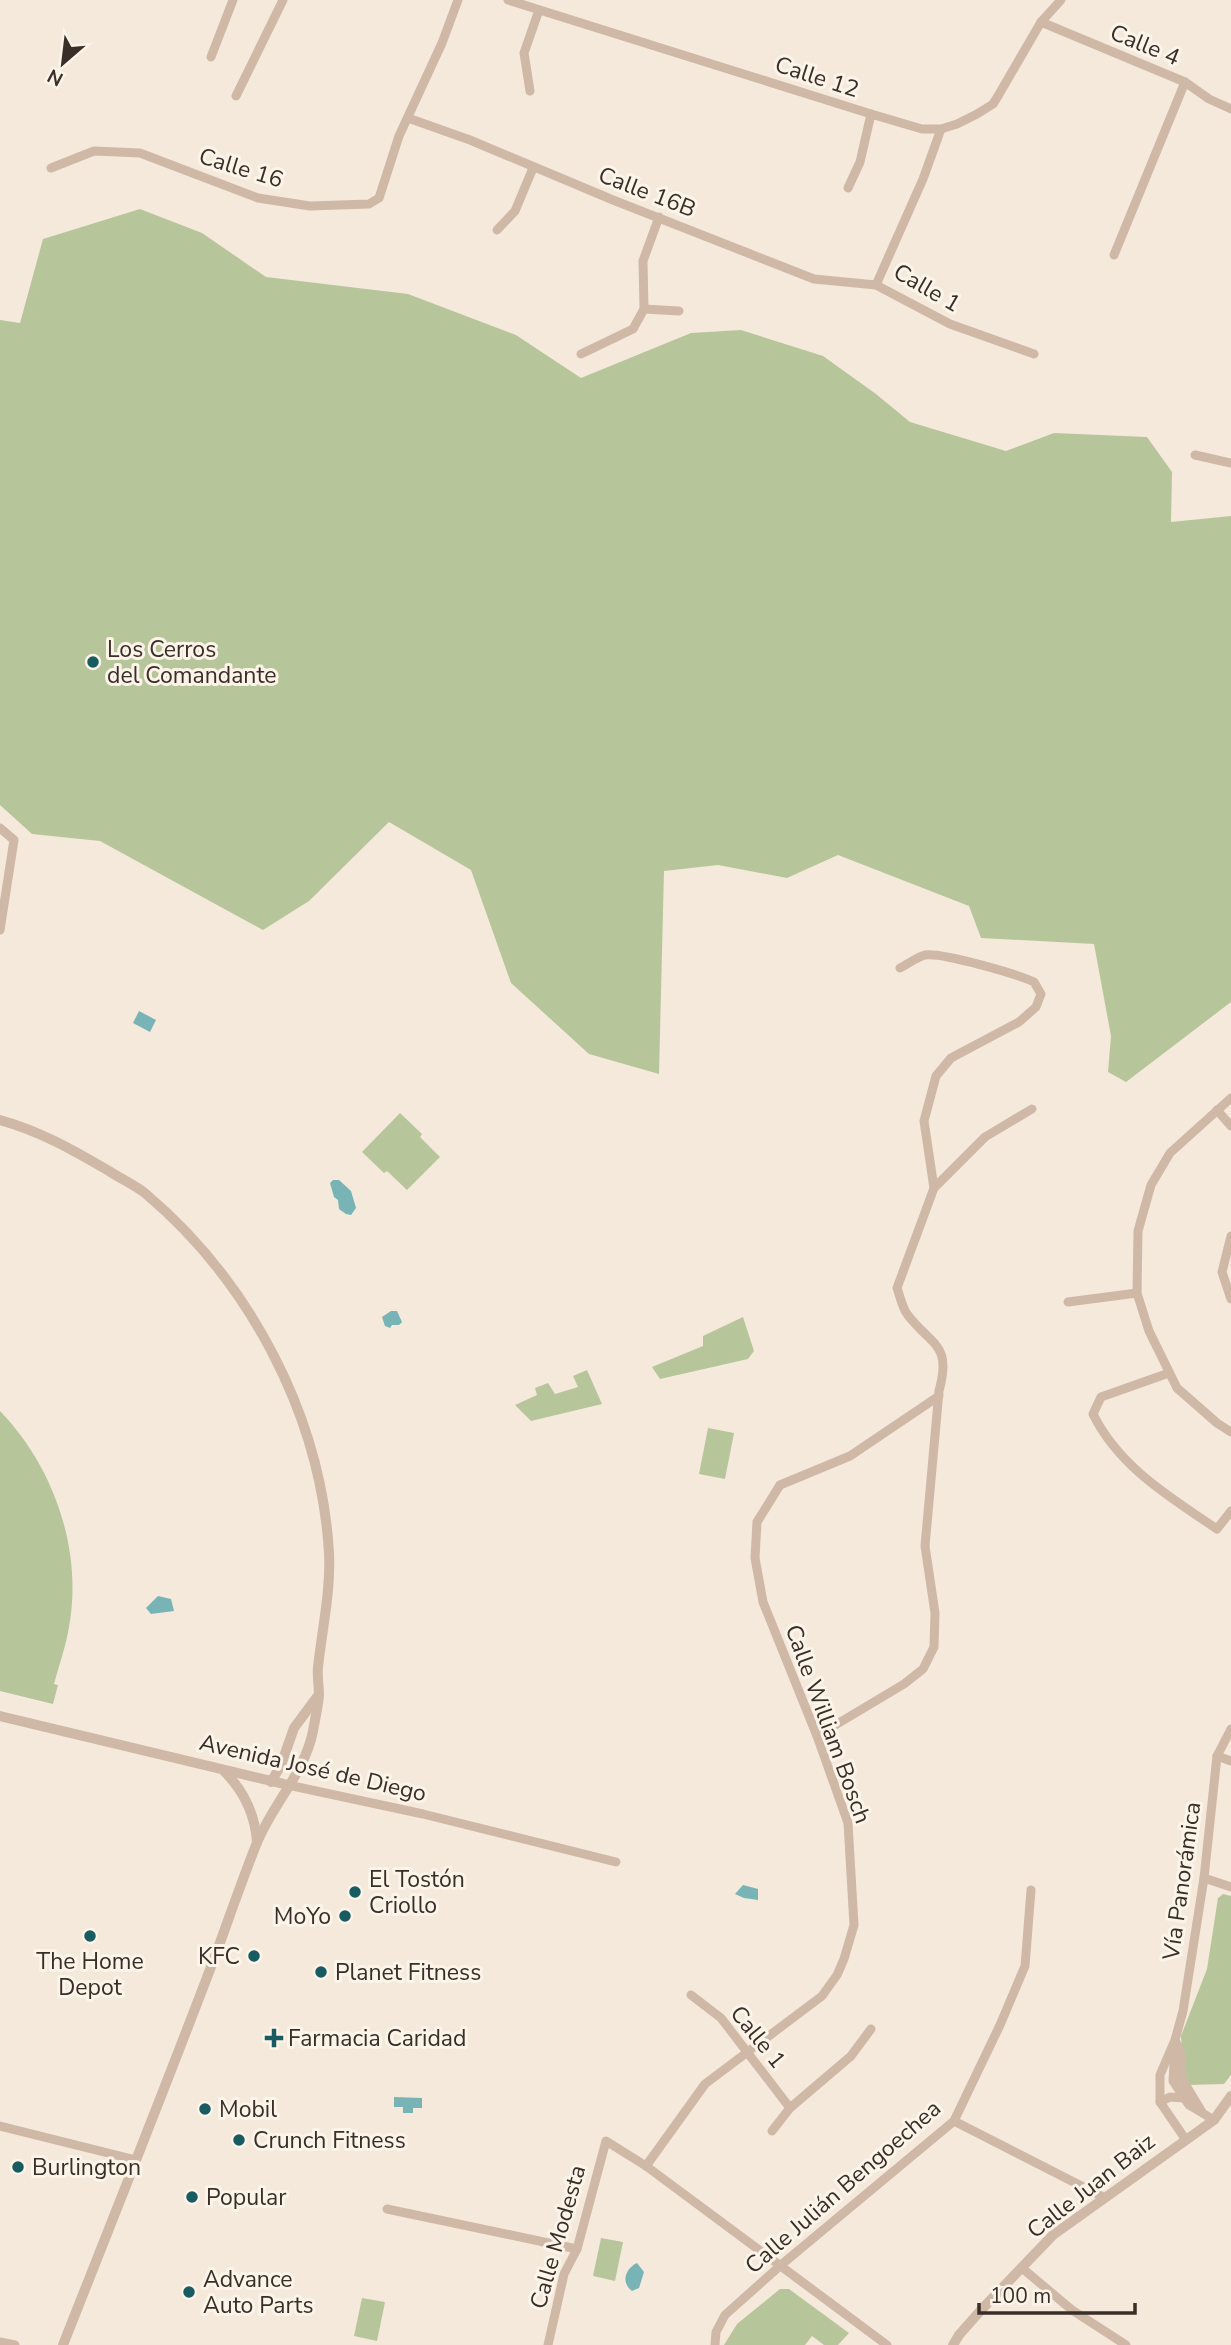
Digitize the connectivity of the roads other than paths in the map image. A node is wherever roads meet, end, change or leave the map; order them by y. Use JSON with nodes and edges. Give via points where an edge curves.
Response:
{"nodes":[{"id":1,"x":233,"y":0,"type":"edge"},
{"id":2,"x":283,"y":0,"type":"edge"},
{"id":3,"x":458,"y":0,"type":"edge"},
{"id":4,"x":508,"y":0,"type":"edge"},
{"id":5,"x":1061,"y":0,"type":"edge"},
{"id":6,"x":539,"y":10,"type":"junction"},
{"id":7,"x":1041,"y":22,"type":"junction"},
{"id":8,"x":211,"y":57,"type":"dead end"},
{"id":9,"x":1185,"y":82,"type":"junction"},
{"id":10,"x":530,"y":91,"type":"dead end"},
{"id":11,"x":236,"y":96,"type":"dead end"},
{"id":12,"x":1231,"y":109,"type":"edge"},
{"id":13,"x":871,"y":114,"type":"junction"},
{"id":14,"x":408,"y":118,"type":"junction"},
{"id":15,"x":941,"y":130,"type":"junction"},
{"id":16,"x":51,"y":168,"type":"dead end"},
{"id":17,"x":533,"y":168,"type":"junction"},
{"id":18,"x":848,"y":188,"type":"dead end"},
{"id":19,"x":659,"y":217,"type":"junction"},
{"id":20,"x":497,"y":230,"type":"dead end"},
{"id":21,"x":1114,"y":255,"type":"dead end"},
{"id":22,"x":876,"y":285,"type":"junction"},
{"id":23,"x":644,"y":309,"type":"junction"},
{"id":24,"x":679,"y":311,"type":"dead end"},
{"id":25,"x":581,"y":354,"type":"dead end"},
{"id":26,"x":1034,"y":354,"type":"dead end"},
{"id":27,"x":1195,"y":455,"type":"dead end"},
{"id":28,"x":1231,"y":463,"type":"edge"},
{"id":29,"x":0,"y":828,"type":"edge"},
{"id":30,"x":0,"y":930,"type":"edge"},
{"id":31,"x":900,"y":968,"type":"dead end"},
{"id":32,"x":1231,"y":1098,"type":"edge"},
{"id":33,"x":1032,"y":1109,"type":"dead end"},
{"id":34,"x":1217,"y":1110,"type":"junction"},
{"id":35,"x":0,"y":1120,"type":"edge"},
{"id":36,"x":1231,"y":1126,"type":"edge"},
{"id":37,"x":934,"y":1188,"type":"junction"},
{"id":38,"x":1231,"y":1236,"type":"edge"},
{"id":39,"x":1137,"y":1293,"type":"junction"},
{"id":40,"x":1231,"y":1299,"type":"edge"},
{"id":41,"x":1068,"y":1302,"type":"dead end"},
{"id":42,"x":1169,"y":1373,"type":"junction"},
{"id":43,"x":939,"y":1396,"type":"junction"},
{"id":44,"x":1231,"y":1432,"type":"edge"},
{"id":45,"x":1231,"y":1511,"type":"edge"},
{"id":46,"x":319,"y":1694,"type":"junction"},
{"id":47,"x":0,"y":1716,"type":"edge"},
{"id":48,"x":1231,"y":1728,"type":"edge"},
{"id":49,"x":817,"y":1736,"type":"junction"},
{"id":50,"x":1217,"y":1756,"type":"junction"},
{"id":51,"x":1231,"y":1761,"type":"edge"},
{"id":52,"x":224,"y":1771,"type":"junction"},
{"id":53,"x":271,"y":1782,"type":"junction"},
{"id":54,"x":288,"y":1785,"type":"junction"},
{"id":55,"x":257,"y":1842,"type":"junction"},
{"id":56,"x":616,"y":1862,"type":"dead end"},
{"id":57,"x":1204,"y":1878,"type":"junction"},
{"id":58,"x":1231,"y":1887,"type":"edge"},
{"id":59,"x":1031,"y":1890,"type":"dead end"},
{"id":60,"x":691,"y":1995,"type":"dead end"},
{"id":61,"x":871,"y":2029,"type":"dead end"},
{"id":62,"x":1175,"y":2040,"type":"junction"},
{"id":63,"x":747,"y":2051,"type":"junction"},
{"id":64,"x":1231,"y":2096,"type":"edge"},
{"id":65,"x":1184,"y":2098,"type":"junction"},
{"id":66,"x":1160,"y":2102,"type":"junction"},
{"id":67,"x":790,"y":2108,"type":"junction"},
{"id":68,"x":1203,"y":2114,"type":"junction"},
{"id":69,"x":1214,"y":2120,"type":"junction"},
{"id":70,"x":954,"y":2121,"type":"junction"},
{"id":71,"x":0,"y":2126,"type":"edge"},
{"id":72,"x":772,"y":2131,"type":"dead end"},
{"id":73,"x":1186,"y":2140,"type":"junction"},
{"id":74,"x":136,"y":2160,"type":"junction"},
{"id":75,"x":646,"y":2166,"type":"junction"},
{"id":76,"x":1105,"y":2198,"type":"junction"},
{"id":77,"x":387,"y":2209,"type":"dead end"},
{"id":78,"x":577,"y":2249,"type":"junction"},
{"id":79,"x":781,"y":2265,"type":"junction"},
{"id":80,"x":1023,"y":2268,"type":"junction"},
{"id":81,"x":0,"y":2342,"type":"edge"},
{"id":82,"x":15,"y":2345,"type":"edge"},
{"id":83,"x":63,"y":2345,"type":"edge"},
{"id":84,"x":548,"y":2345,"type":"edge"},
{"id":85,"x":715,"y":2345,"type":"edge"},
{"id":86,"x":887,"y":2345,"type":"edge"},
{"id":87,"x":953,"y":2345,"type":"edge"},
{"id":88,"x":1125,"y":2345,"type":"edge"}],
"edges":[{"from":1,"to":8,"type":"street"},
{"from":2,"to":11,"type":"street"},
{"from":3,"to":14,"type":"street","name":"Calle 16"},
{"from":4,"to":6,"type":"street","name":"Calle 12"},
{"from":5,"to":7,"type":"street"},
{"from":6,"to":10,"type":"street","via":[[524,53]]},
{"from":6,"to":13,"type":"street","name":"Calle 12"},
{"from":7,"to":9,"type":"street","name":"Calle 4"},
{"from":7,"to":15,"type":"street","via":[[992,104]]},
{"from":9,"to":12,"type":"street","name":"Calle 4"},
{"from":9,"to":21,"type":"street"},
{"from":13,"to":15,"type":"street","name":"Calle 12"},
{"from":13,"to":18,"type":"street","via":[[860,162]]},
{"from":14,"to":16,"type":"street","name":"Calle 16","via":[[379,198],[369,204],[310,206],[258,198],[140,153],[94,150]]},
{"from":14,"to":17,"type":"street","name":"Calle 16B"},
{"from":15,"to":22,"type":"street","name":"Calle 1"},
{"from":17,"to":19,"type":"street","name":"Calle 16B"},
{"from":17,"to":20,"type":"street","via":[[515,211]]},
{"from":19,"to":22,"type":"street","name":"Calle 16B","via":[[814,279]]},
{"from":19,"to":23,"type":"street","via":[[643,261]]},
{"from":22,"to":26,"type":"street","name":"Calle 1","via":[[950,324]]},
{"from":23,"to":24,"type":"street"},
{"from":23,"to":25,"type":"street","via":[[633,329]]},
{"from":27,"to":28,"type":"street"},
{"from":29,"to":30,"type":"street","via":[[14,841]]},
{"from":31,"to":37,"type":"street","via":[[926,955],[956,959],[1018,975],[1034,982],[1041,994],[1036,1007],[1019,1022],[951,1058],[936,1076],[924,1121]]},
{"from":32,"to":34,"type":"street"},
{"from":33,"to":37,"type":"street","via":[[985,1138]]},
{"from":34,"to":36,"type":"street"},
{"from":34,"to":39,"type":"street","via":[[1170,1153],[1151,1185],[1139,1231]]},
{"from":35,"to":46,"type":"street","via":[[52,1139],[144,1192],[217,1266],[274,1355],[314,1457],[323,1500],[329,1556],[317,1673]]},
{"from":37,"to":43,"type":"street","via":[[897,1288],[906,1312],[942,1351],[945,1370]]},
{"from":38,"to":40,"type":"street","via":[[1222,1272]]},
{"from":39,"to":41,"type":"street"},
{"from":39,"to":42,"type":"street"},
{"from":42,"to":44,"type":"street","via":[[1177,1388]]},
{"from":42,"to":45,"type":"street","via":[[1101,1397],[1093,1413],[1116,1448],[1151,1485],[1217,1529]]},
{"from":43,"to":49,"type":"street","via":[[925,1546],[935,1614],[934,1647],[923,1669],[904,1684]]},
{"from":43,"to":49,"type":"street","name":"Calle William Bosch","via":[[850,1456],[780,1485],[757,1522],[755,1558],[763,1602]]},
{"from":46,"to":53,"type":"street","via":[[294,1728]]},
{"from":46,"to":54,"type":"street","via":[[313,1735]]},
{"from":47,"to":52,"type":"street","name":"Avenida José de Diego"},
{"from":48,"to":50,"type":"street","name":"Vía Panorámica"},
{"from":49,"to":63,"type":"street","name":"Calle William Bosch","via":[[848,1823],[853,1925],[844,1959],[822,1996]]},
{"from":50,"to":51,"type":"street"},
{"from":50,"to":57,"type":"street","name":"Vía Panorámica"},
{"from":52,"to":53,"type":"street","name":"Avenida José de Diego"},
{"from":52,"to":55,"type":"street","via":[[246,1801]]},
{"from":53,"to":54,"type":"street","name":"Avenida José de Diego"},
{"from":54,"to":55,"type":"street"},
{"from":54,"to":56,"type":"street","name":"Avenida José de Diego"},
{"from":55,"to":74,"type":"street"},
{"from":57,"to":58,"type":"street"},
{"from":57,"to":62,"type":"street","name":"Vía Panorámica"},
{"from":59,"to":70,"type":"street","name":"Calle Julián Bengoechea","via":[[1025,1966]]},
{"from":60,"to":63,"type":"street","name":"Calle 1","via":[[721,2018]]},
{"from":61,"to":67,"type":"street","via":[[851,2056]]},
{"from":62,"to":65,"type":"street","name":"Vía Panorámica","via":[[1173,2081]]},
{"from":62,"to":66,"type":"street","name":"Vía Panorámica","via":[[1160,2075]]},
{"from":62,"to":68,"type":"street","name":"Vía Panorámica","via":[[1181,2053],[1181,2077]]},
{"from":63,"to":67,"type":"street","name":"Calle 1"},
{"from":63,"to":75,"type":"street","name":"Calle William Bosch","via":[[705,2084]]},
{"from":64,"to":69,"type":"street","name":"Calle Juan Baiz"},
{"from":65,"to":66,"type":"street"},
{"from":65,"to":68,"type":"street"},
{"from":66,"to":73,"type":"street"},
{"from":67,"to":72,"type":"street"},
{"from":68,"to":69,"type":"street"},
{"from":69,"to":73,"type":"street","name":"Calle Juan Baiz"},
{"from":70,"to":76,"type":"street"},
{"from":70,"to":79,"type":"street","name":"Calle Julián Bengoechea"},
{"from":71,"to":74,"type":"street"},
{"from":73,"to":76,"type":"street","name":"Calle Juan Baiz"},
{"from":74,"to":83,"type":"street"},
{"from":75,"to":78,"type":"street","name":"Calle Modesta","via":[[606,2141]]},
{"from":75,"to":79,"type":"street"},
{"from":76,"to":80,"type":"street","name":"Calle Juan Baiz","via":[[1053,2235]]},
{"from":77,"to":78,"type":"street"},
{"from":78,"to":84,"type":"street","name":"Calle Modesta","via":[[564,2274]]},
{"from":79,"to":85,"type":"street","name":"Calle Julián Bengoechea","via":[[725,2315]]},
{"from":79,"to":86,"type":"street"},
{"from":80,"to":87,"type":"street","name":"Calle Juan Baiz"},
{"from":80,"to":88,"type":"street","via":[[1072,2310]]},
{"from":81,"to":82,"type":"street"}]}
